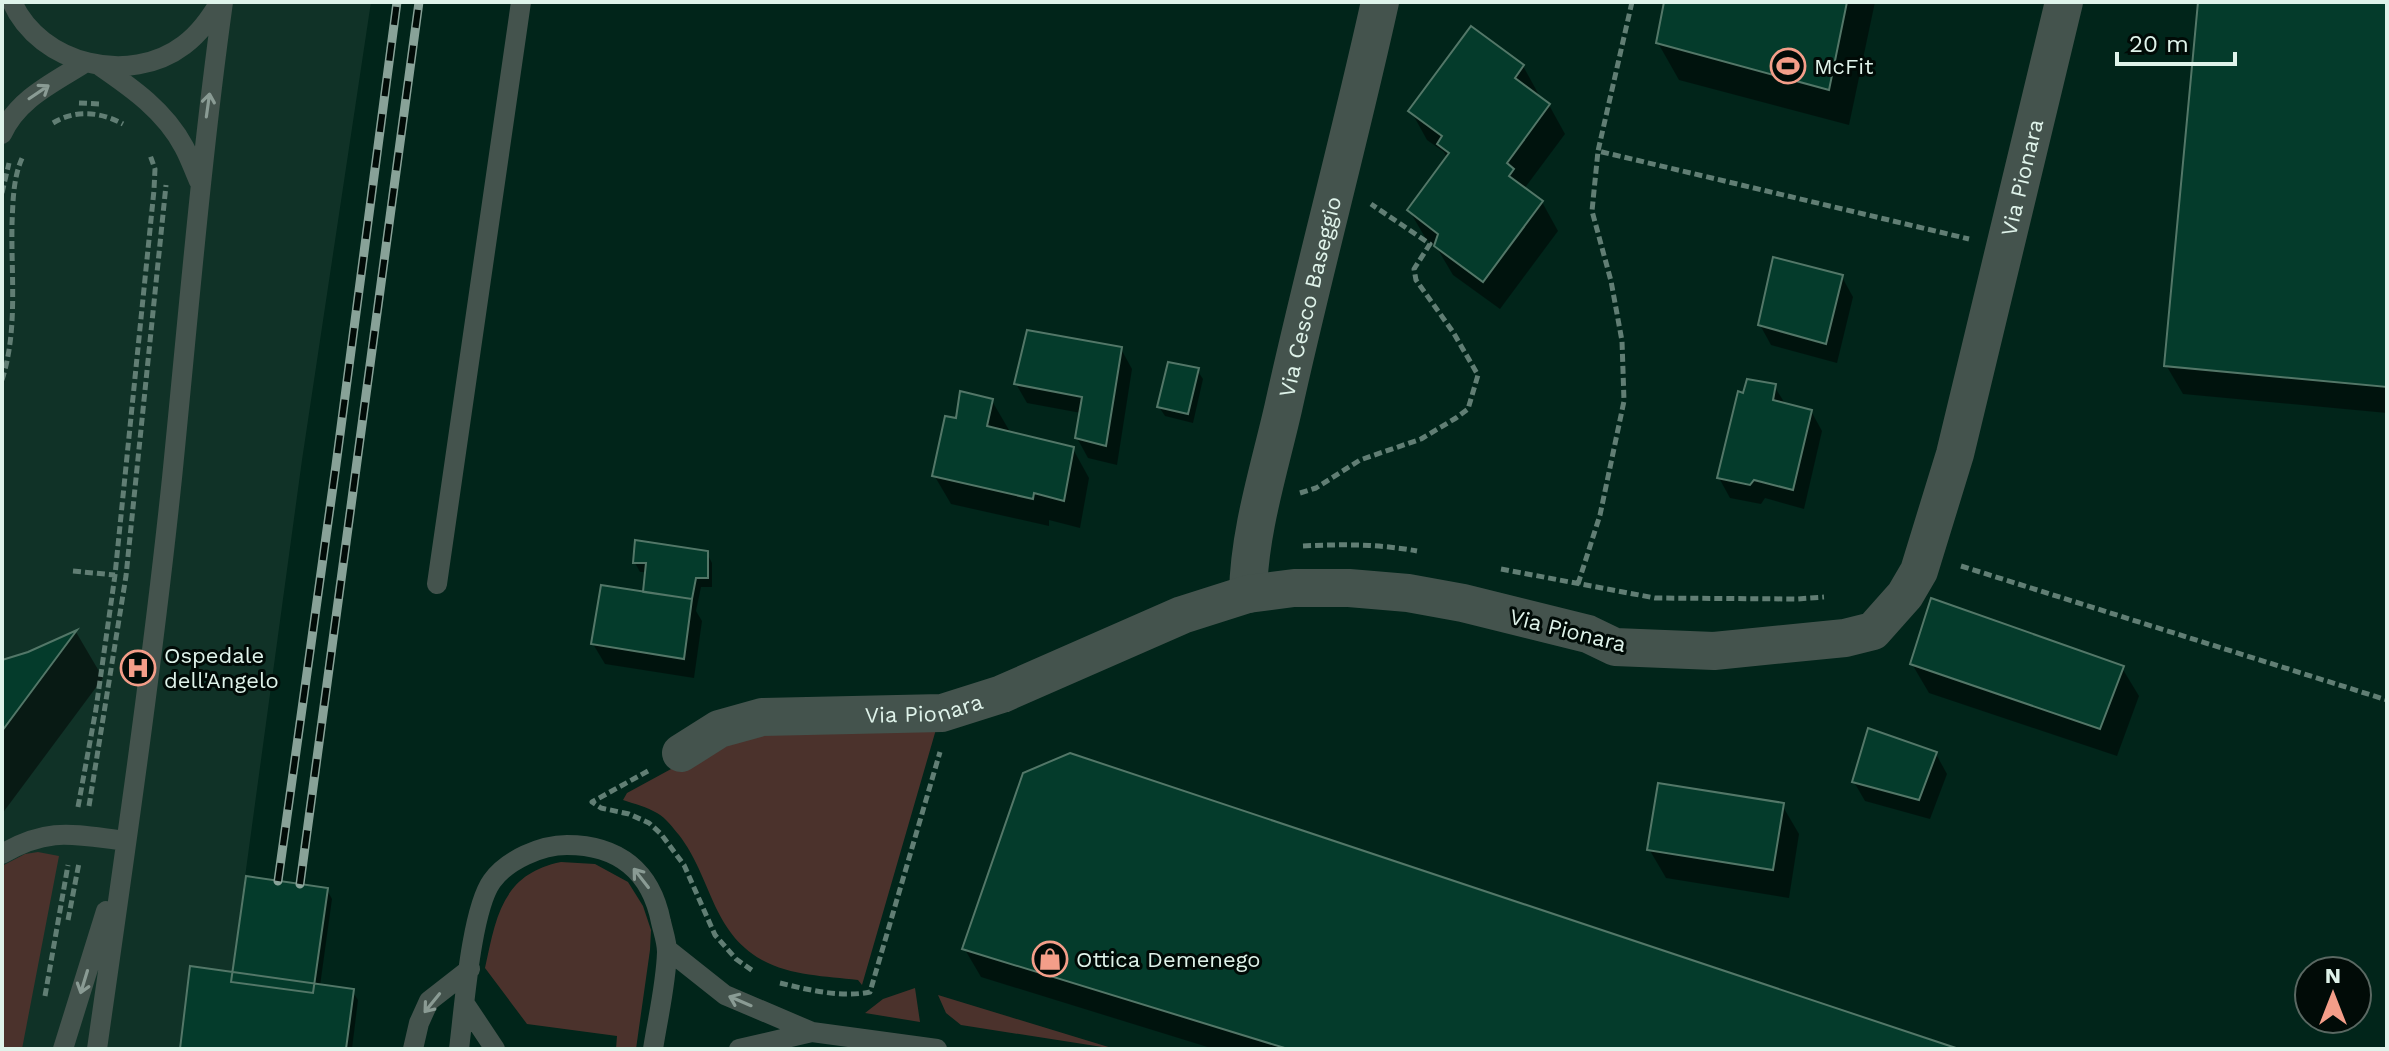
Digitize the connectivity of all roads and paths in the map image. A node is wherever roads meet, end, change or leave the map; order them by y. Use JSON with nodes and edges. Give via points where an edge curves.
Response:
{"nodes":[{"id":1,"x":12,"y":2,"type":"edge"},
{"id":2,"x":222,"y":2,"type":"edge"},
{"id":3,"x":521,"y":2,"type":"edge"},
{"id":4,"x":1380,"y":2,"type":"edge"},
{"id":5,"x":1632,"y":2,"type":"edge"},
{"id":6,"x":2064,"y":2,"type":"edge"},
{"id":7,"x":93,"y":64,"type":"junction"},
{"id":8,"x":71,"y":103,"type":"dead end"},
{"id":9,"x":110,"y":106,"type":"dead end"},
{"id":10,"x":124,"y":124,"type":"dead end"},
{"id":11,"x":50,"y":125,"type":"dead end"},
{"id":12,"x":2,"y":134,"type":"edge"},
{"id":13,"x":147,"y":147,"type":"dead end"},
{"id":14,"x":26,"y":149,"type":"dead end"},
{"id":15,"x":1598,"y":151,"type":"junction"},
{"id":16,"x":13,"y":152,"type":"dead end"},
{"id":17,"x":166,"y":182,"type":"dead end"},
{"id":18,"x":200,"y":182,"type":"junction"},
{"id":19,"x":1335,"y":190,"type":"junction"},
{"id":20,"x":2,"y":193,"type":"edge"},
{"id":21,"x":1980,"y":241,"type":"dead end"},
{"id":22,"x":2,"y":380,"type":"edge"},
{"id":23,"x":1261,"y":505,"type":"junction"},
{"id":24,"x":1422,"y":552,"type":"dead end"},
{"id":25,"x":1924,"y":555,"type":"junction"},
{"id":26,"x":1496,"y":568,"type":"dead end"},
{"id":27,"x":73,"y":571,"type":"dead end"},
{"id":28,"x":115,"y":575,"type":"junction"},
{"id":29,"x":1248,"y":578,"type":"junction"},
{"id":30,"x":437,"y":584,"type":"dead end"},
{"id":31,"x":1578,"y":584,"type":"junction"},
{"id":32,"x":1826,"y":597,"type":"dead end"},
{"id":33,"x":2387,"y":700,"type":"edge"},
{"id":34,"x":942,"y":713,"type":"junction"},
{"id":35,"x":681,"y":753,"type":"joint"},
{"id":36,"x":78,"y":835,"type":"junction"},
{"id":37,"x":125,"y":848,"type":"junction"},
{"id":38,"x":2,"y":854,"type":"edge"},
{"id":39,"x":68,"y":920,"type":"dead end"},
{"id":40,"x":667,"y":949,"type":"junction"},
{"id":41,"x":470,"y":969,"type":"junction"},
{"id":42,"x":764,"y":977,"type":"dead end"},
{"id":43,"x":774,"y":981,"type":"dead end"},
{"id":44,"x":465,"y":1004,"type":"junction"},
{"id":45,"x":43,"y":1006,"type":"dead end"},
{"id":46,"x":812,"y":1032,"type":"junction"},
{"id":47,"x":927,"y":1048,"type":"edge"},
{"id":48,"x":63,"y":1049,"type":"edge"},
{"id":49,"x":97,"y":1049,"type":"edge"},
{"id":50,"x":413,"y":1049,"type":"edge"},
{"id":51,"x":459,"y":1049,"type":"edge"},
{"id":52,"x":495,"y":1049,"type":"edge"},
{"id":53,"x":653,"y":1049,"type":"edge"},
{"id":54,"x":739,"y":1049,"type":"edge"}],
"edges":[{"from":1,"to":7,"type":"lane","via":[[51,47]]},
{"from":2,"to":7,"type":"lane","via":[[205,26],[162,57],[132,66]]},
{"from":18,"to":2,"type":"lane","one_way":true},
{"from":3,"to":30,"type":"lane"},
{"from":4,"to":19,"type":"street","name":"Via Cesco Baseggio"},
{"from":5,"to":15,"type":"path"},
{"from":6,"to":25,"type":"street","name":"Via Pionara","via":[[1955,454]]},
{"from":12,"to":7,"type":"lane","one_way":true,"via":[[28,99]]},
{"from":7,"to":18,"type":"lane","via":[[138,91],[162,117],[184,146]]},
{"from":8,"to":9,"type":"path"},
{"from":10,"to":11,"type":"path","via":[[83,113]]},
{"from":13,"to":28,"type":"path","via":[[155,169],[154,190]]},
{"from":14,"to":22,"type":"path","via":[[14,195],[12,340]]},
{"from":15,"to":21,"type":"path"},
{"from":15,"to":31,"type":"path","via":[[1592,211],[1622,341],[1624,401],[1600,515]]},
{"from":16,"to":20,"type":"path"},
{"from":17,"to":36,"type":"path","via":[[126,576],[107,704]]},
{"from":18,"to":37,"type":"lane","via":[[158,605]]},
{"from":19,"to":23,"type":"street","name":"Via Cesco Baseggio"},
{"from":19,"to":23,"type":"path","via":[[1359,196],[1430,244],[1414,269],[1416,280],[1478,375],[1468,409],[1421,439],[1360,460],[1316,488]]},
{"from":23,"to":29,"type":"street","name":"Via Cesco Baseggio"},
{"from":24,"to":29,"type":"path","via":[[1344,543],[1295,546]]},
{"from":25,"to":29,"type":"street","name":"Via Pionara","via":[[1905,595],[1873,631],[1714,651],[1615,647],[1588,634],[1463,603],[1408,593],[1294,588]]},
{"from":25,"to":33,"type":"path"},
{"from":26,"to":31,"type":"path"},
{"from":27,"to":28,"type":"path"},
{"from":28,"to":36,"type":"path"},
{"from":29,"to":34,"type":"street","name":"Via Pionara","via":[[1182,615],[1002,694]]},
{"from":31,"to":32,"type":"path","via":[[1655,598]]},
{"from":34,"to":35,"type":"street","name":"Via Pionara","via":[[762,717],[719,729]]},
{"from":34,"to":43,"type":"path","via":[[945,736],[870,992],[853,995]]},
{"from":35,"to":42,"type":"path","via":[[592,802],[649,823],[661,834],[684,865],[715,935],[736,959]]},
{"from":36,"to":37,"type":"lane"},
{"from":36,"to":38,"type":"lane","via":[[51,834]]},
{"from":36,"to":39,"type":"path"},
{"from":36,"to":45,"type":"path"},
{"from":37,"to":48,"type":"lane","one_way":true},
{"from":37,"to":49,"type":"lane"},
{"from":40,"to":41,"type":"lane","one_way":true,"via":[[658,905],[642,875],[617,854],[587,845],[560,845],[535,850],[492,881],[478,914]]},
{"from":46,"to":40,"type":"lane","one_way":true,"via":[[725,995]]},
{"from":40,"to":53,"type":"lane"},
{"from":41,"to":44,"type":"lane"},
{"from":41,"to":50,"type":"lane","one_way":true,"via":[[429,1001]]},
{"from":44,"to":51,"type":"lane"},
{"from":44,"to":52,"type":"lane"},
{"from":46,"to":47,"type":"lane"},
{"from":46,"to":54,"type":"lane"}]}
